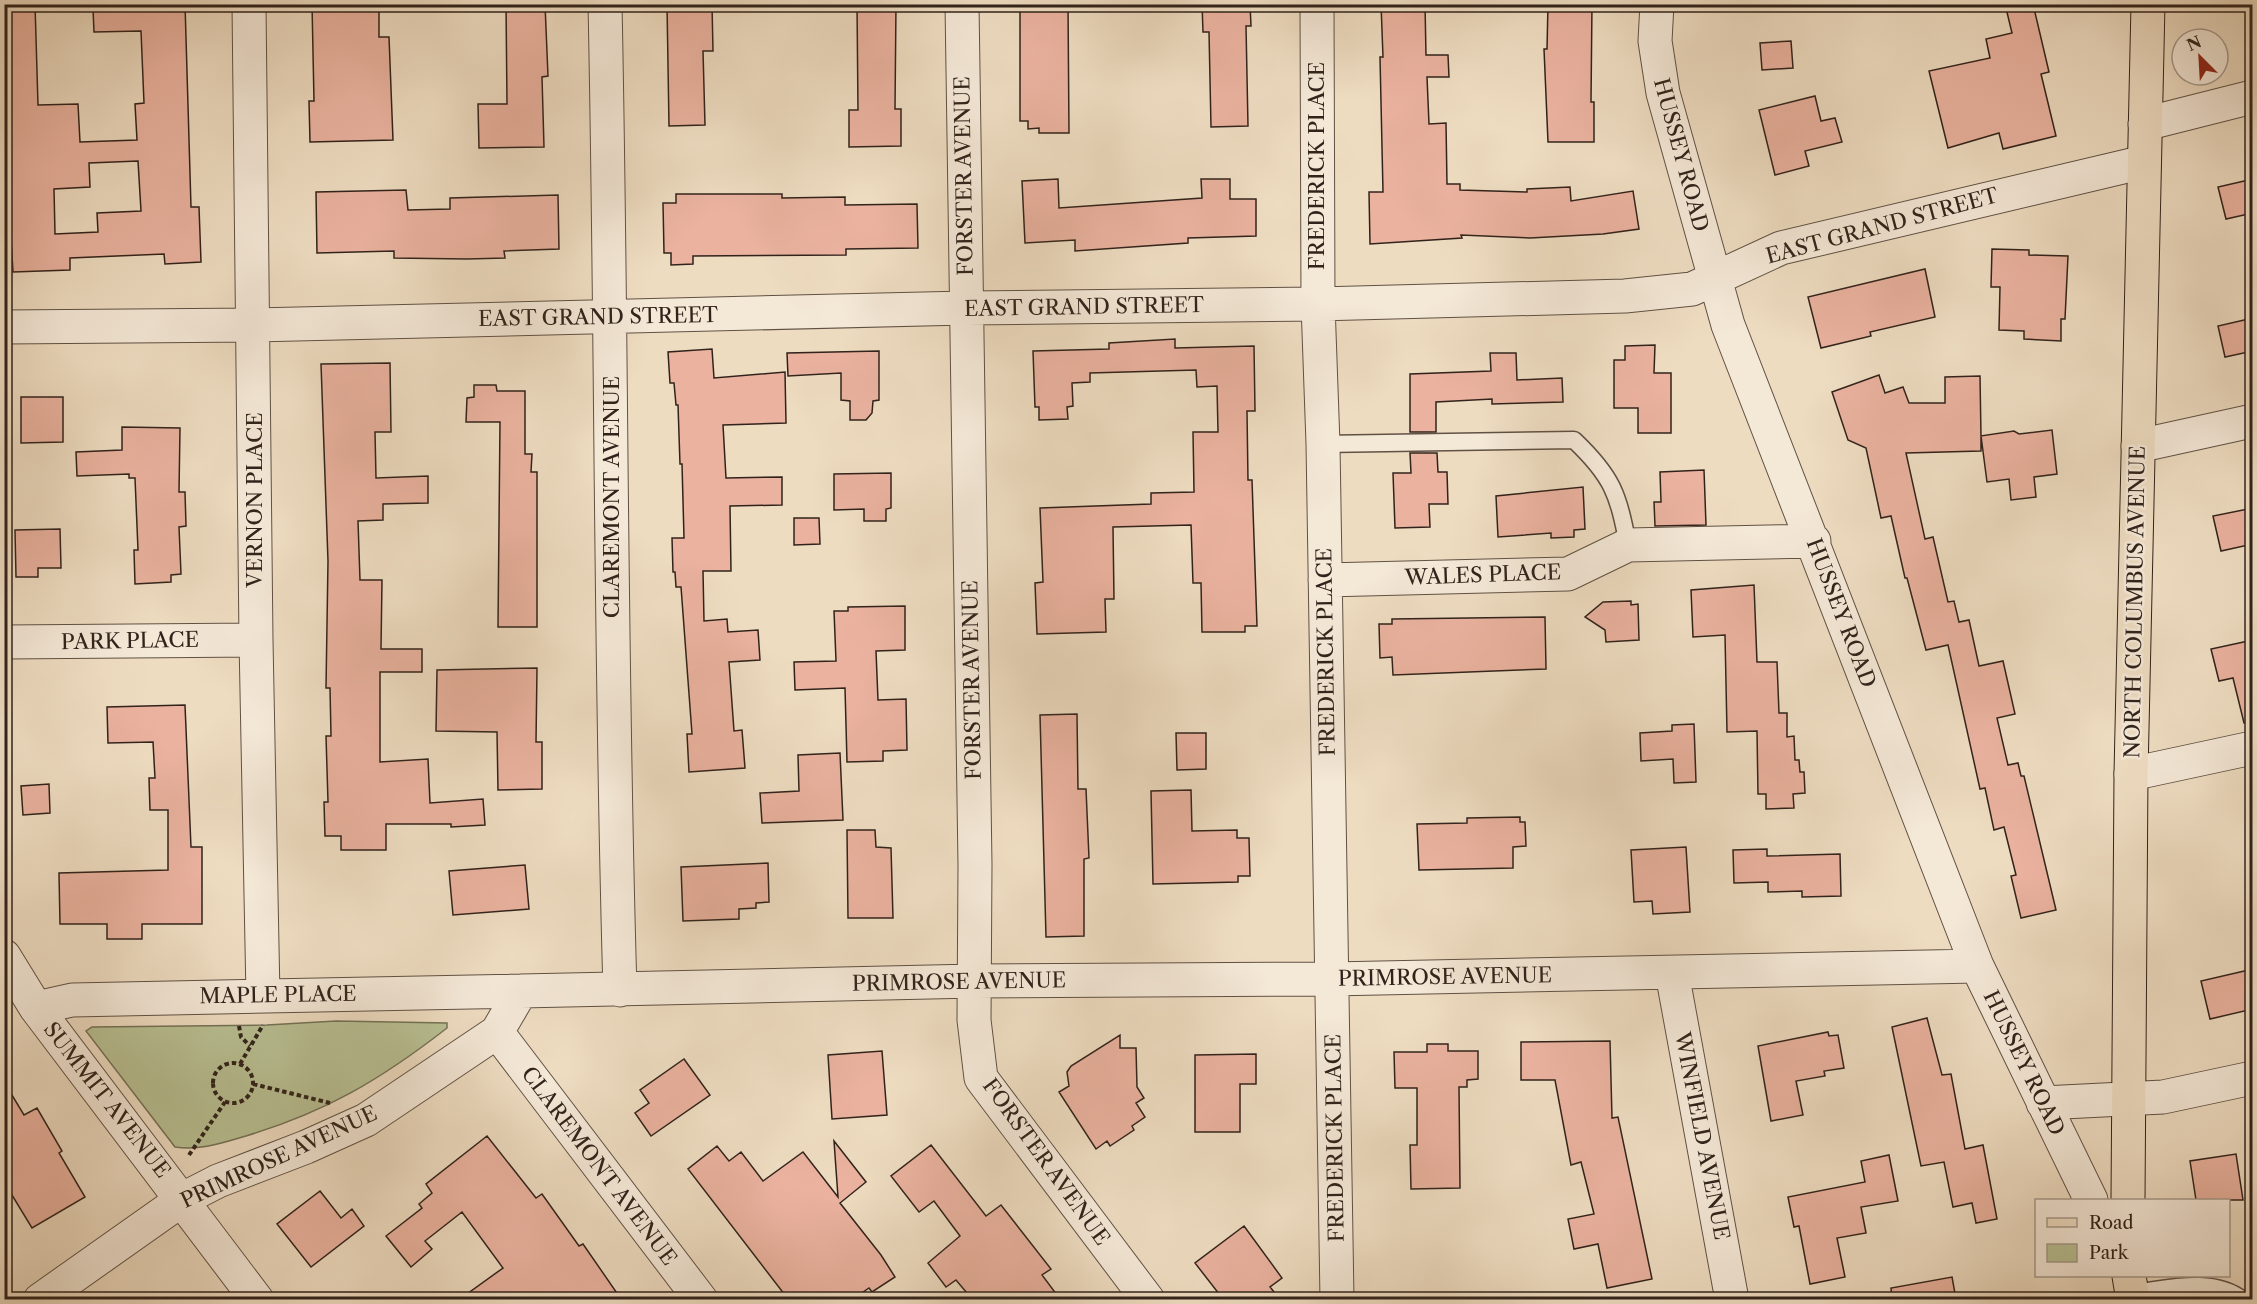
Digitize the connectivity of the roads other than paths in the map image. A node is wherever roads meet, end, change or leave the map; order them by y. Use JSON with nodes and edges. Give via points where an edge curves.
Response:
{"nodes":[{"id":1,"x":249,"y":4,"type":"edge"},
{"id":2,"x":605,"y":4,"type":"edge"},
{"id":3,"x":962,"y":4,"type":"edge"},
{"id":4,"x":1317,"y":4,"type":"edge"},
{"id":5,"x":1657,"y":4,"type":"edge"},
{"id":6,"x":2148,"y":4,"type":"edge"},
{"id":7,"x":2253,"y":97,"type":"edge"},
{"id":8,"x":2145,"y":124,"type":"junction"},
{"id":9,"x":2144,"y":162,"type":"junction"},
{"id":10,"x":1713,"y":277,"type":"junction"},
{"id":11,"x":1318,"y":304,"type":"junction"},
{"id":12,"x":966,"y":308,"type":"junction"},
{"id":13,"x":611,"y":317,"type":"junction"},
{"id":14,"x":254,"y":325,"type":"junction"},
{"id":15,"x":4,"y":327,"type":"edge"},
{"id":16,"x":2253,"y":421,"type":"edge"},
{"id":17,"x":1323,"y":444,"type":"junction"},
{"id":18,"x":2138,"y":446,"type":"junction"},
{"id":19,"x":1814,"y":541,"type":"junction"},
{"id":20,"x":1628,"y":545,"type":"junction"},
{"id":21,"x":1325,"y":580,"type":"junction"},
{"id":22,"x":256,"y":640,"type":"junction"},
{"id":23,"x":4,"y":642,"type":"edge"},
{"id":24,"x":2253,"y":748,"type":"edge"},
{"id":25,"x":2131,"y":774,"type":"junction"},
{"id":26,"x":4,"y":956,"type":"edge"},
{"id":27,"x":1977,"y":966,"type":"junction"},
{"id":28,"x":1672,"y":973,"type":"junction"},
{"id":29,"x":1331,"y":979,"type":"junction"},
{"id":30,"x":975,"y":981,"type":"junction"},
{"id":31,"x":620,"y":990,"type":"junction"},
{"id":32,"x":521,"y":991,"type":"junction"},
{"id":33,"x":36,"y":1008,"type":"junction"},
{"id":34,"x":264,"y":1009,"type":"junction"},
{"id":35,"x":497,"y":1032,"type":"junction"},
{"id":36,"x":2253,"y":1078,"type":"edge"},
{"id":37,"x":2128,"y":1099,"type":"junction"},
{"id":38,"x":2043,"y":1103,"type":"junction"},
{"id":39,"x":183,"y":1199,"type":"junction"},
{"id":40,"x":2091,"y":1199,"type":"edge"},
{"id":41,"x":2128,"y":1199,"type":"edge"},
{"id":42,"x":2131,"y":1289,"type":"edge"},
{"id":43,"x":40,"y":1299,"type":"edge"},
{"id":44,"x":257,"y":1299,"type":"edge"},
{"id":45,"x":701,"y":1299,"type":"edge"},
{"id":46,"x":1148,"y":1299,"type":"edge"},
{"id":47,"x":1337,"y":1299,"type":"edge"},
{"id":48,"x":1732,"y":1299,"type":"edge"},
{"id":49,"x":2243,"y":1299,"type":"edge"}],
"edges":[{"from":1,"to":14,"type":"street","name":"VERNON PLACE"},
{"from":2,"to":13,"type":"street","name":"CLAREMONT AVENUE"},
{"from":3,"to":12,"type":"street","name":"FORSTER AVENUE"},
{"from":4,"to":11,"type":"street","name":"FREDERICK PLACE"},
{"from":5,"to":10,"type":"street","name":"HUSSEY ROAD","via":[[1655,41],[1662,93]]},
{"from":6,"to":8,"type":"main road","name":"NORTH COLUMBUS AVENUE"},
{"from":7,"to":8,"type":"street"},
{"from":8,"to":9,"type":"main road","name":"NORTH COLUMBUS AVENUE"},
{"from":9,"to":10,"type":"street","name":"EAST GRAND STREET","via":[[1781,248]]},
{"from":9,"to":18,"type":"main road","name":"NORTH COLUMBUS AVENUE"},
{"from":10,"to":11,"type":"street","name":"EAST GRAND STREET","via":[[1692,289],[1625,296]]},
{"from":10,"to":19,"type":"street","name":"HUSSEY ROAD","via":[[1728,325]]},
{"from":11,"to":12,"type":"street","name":"EAST GRAND STREET"},
{"from":11,"to":17,"type":"street","name":"FREDERICK PLACE"},
{"from":12,"to":13,"type":"street","name":"EAST GRAND STREET"},
{"from":12,"to":30,"type":"street","name":"FORSTER AVENUE"},
{"from":13,"to":14,"type":"street","name":"EAST GRAND STREET"},
{"from":13,"to":31,"type":"street","name":"CLAREMONT AVENUE","via":[[612,721]]},
{"from":14,"to":15,"type":"street","name":"EAST GRAND STREET"},
{"from":14,"to":22,"type":"street","name":"VERNON PLACE"},
{"from":16,"to":18,"type":"street"},
{"from":17,"to":20,"type":"lane","via":[[1574,440],[1598,463],[1619,499]]},
{"from":17,"to":21,"type":"street","name":"FREDERICK PLACE"},
{"from":18,"to":25,"type":"main road","name":"NORTH COLUMBUS AVENUE"},
{"from":19,"to":20,"type":"street","name":"WALES PLACE"},
{"from":19,"to":27,"type":"street","name":"HUSSEY ROAD"},
{"from":20,"to":21,"type":"street","name":"WALES PLACE","via":[[1568,574]]},
{"from":21,"to":29,"type":"street","name":"FREDERICK PLACE"},
{"from":22,"to":23,"type":"street","name":"PARK PLACE"},
{"from":22,"to":34,"type":"street","name":"VERNON PLACE"},
{"from":24,"to":25,"type":"street"},
{"from":25,"to":37,"type":"main road","name":"NORTH COLUMBUS AVENUE"},
{"from":26,"to":33,"type":"street","name":"SUMMIT AVENUE"},
{"from":27,"to":28,"type":"street","name":"PRIMROSE AVENUE"},
{"from":27,"to":38,"type":"street","name":"HUSSEY ROAD"},
{"from":28,"to":29,"type":"street","name":"PRIMROSE AVENUE"},
{"from":28,"to":48,"type":"street","name":"WINFIELD AVENUE"},
{"from":29,"to":30,"type":"street","name":"PRIMROSE AVENUE"},
{"from":29,"to":47,"type":"street","name":"FREDERICK PLACE"},
{"from":30,"to":31,"type":"street","name":"PRIMROSE AVENUE"},
{"from":30,"to":46,"type":"street","name":"FORSTER AVENUE","via":[[974,1020],[981,1078]]},
{"from":31,"to":32,"type":"street","name":"PRIMROSE AVENUE"},
{"from":32,"to":34,"type":"street","name":"MAPLE PLACE"},
{"from":32,"to":35,"type":"street","name":"PRIMROSE AVENUE"},
{"from":33,"to":34,"type":"street","name":"MAPLE PLACE","via":[[72,1000]]},
{"from":33,"to":39,"type":"street","name":"SUMMIT AVENUE"},
{"from":35,"to":39,"type":"street","name":"PRIMROSE AVENUE","via":[[366,1120]]},
{"from":35,"to":45,"type":"street","name":"CLAREMONT AVENUE"},
{"from":36,"to":37,"type":"street","via":[[2163,1097]]},
{"from":37,"to":38,"type":"street"},
{"from":37,"to":41,"type":"main road","name":"NORTH COLUMBUS AVENUE"},
{"from":38,"to":40,"type":"street","name":"HUSSEY ROAD"},
{"from":39,"to":43,"type":"street","name":"PRIMROSE AVENUE"},
{"from":39,"to":44,"type":"street","name":"SUMMIT AVENUE"},
{"from":42,"to":49,"type":"lane","via":[[2196,1285],[2226,1289]]}]}
